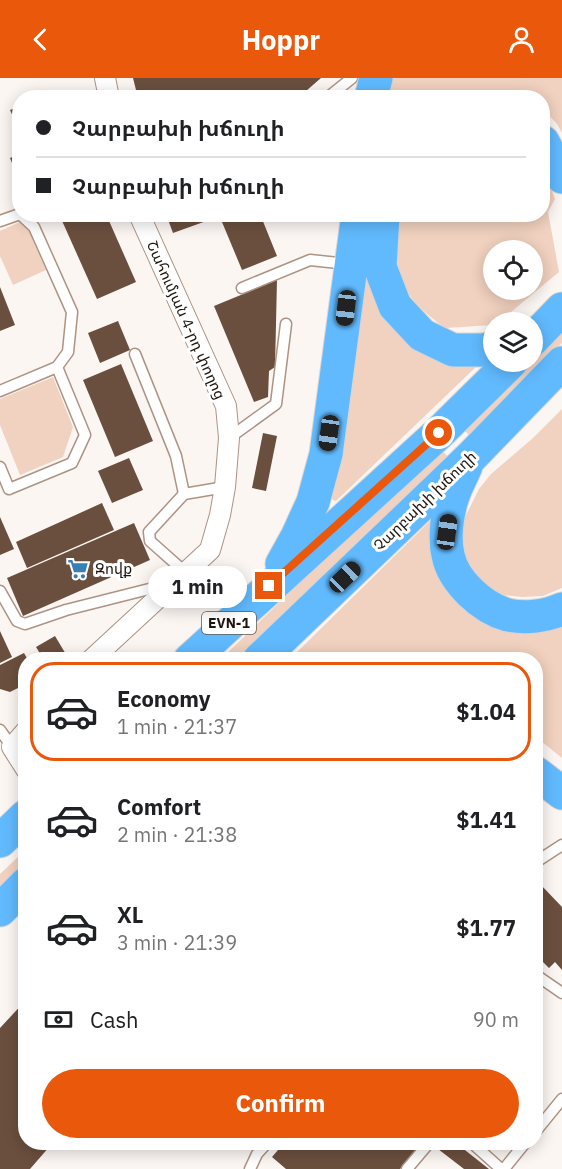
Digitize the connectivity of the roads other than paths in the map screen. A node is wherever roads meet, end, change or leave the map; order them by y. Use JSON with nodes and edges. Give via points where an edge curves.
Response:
{"nodes":[{"id":1,"x":352,"y":78,"type":"edge"},
{"id":2,"x":337,"y":90,"type":"edge"},
{"id":3,"x":550,"y":155,"type":"edge"},
{"id":4,"x":562,"y":177,"type":"edge"},
{"id":5,"x":29,"y":222,"type":"edge"},
{"id":6,"x":143,"y":222,"type":"edge"},
{"id":7,"x":357,"y":222,"type":"edge"},
{"id":8,"x":383,"y":222,"type":"edge"},
{"id":9,"x":352,"y":264,"type":"junction"},
{"id":10,"x":242,"y":288,"type":"dead end"},
{"id":11,"x":562,"y":309,"type":"edge"},
{"id":12,"x":286,"y":324,"type":"dead end"},
{"id":13,"x":543,"y":328,"type":"edge"},
{"id":14,"x":483,"y":350,"type":"edge"},
{"id":15,"x":135,"y":354,"type":"dead end"},
{"id":16,"x":562,"y":363,"type":"edge"},
{"id":17,"x":57,"y":367,"type":"junction"},
{"id":18,"x":501,"y":372,"type":"edge"},
{"id":19,"x":0,"y":391,"type":"edge"},
{"id":20,"x":439,"y":433,"type":"junction"},
{"id":21,"x":229,"y":438,"type":"junction"},
{"id":22,"x":468,"y":459,"type":"junction"},
{"id":23,"x":0,"y":467,"type":"edge"},
{"id":24,"x":225,"y":487,"type":"junction"},
{"id":25,"x":184,"y":494,"type":"junction"},
{"id":26,"x":181,"y":577,"type":"junction"},
{"id":27,"x":269,"y":586,"type":"junction"},
{"id":28,"x":0,"y":591,"type":"edge"},
{"id":29,"x":562,"y":609,"type":"edge"},
{"id":30,"x":100,"y":652,"type":"edge"},
{"id":31,"x":199,"y":652,"type":"edge"},
{"id":32,"x":267,"y":652,"type":"edge"},
{"id":33,"x":0,"y":730,"type":"edge"},
{"id":34,"x":18,"y":740,"type":"edge"},
{"id":35,"x":12,"y":747,"type":"junction"},
{"id":36,"x":18,"y":756,"type":"edge"},
{"id":37,"x":543,"y":779,"type":"edge"},
{"id":38,"x":562,"y":793,"type":"edge"},
{"id":39,"x":18,"y":824,"type":"edge"},
{"id":40,"x":0,"y":841,"type":"edge"},
{"id":41,"x":562,"y":845,"type":"edge"},
{"id":42,"x":543,"y":857,"type":"edge"},
{"id":43,"x":18,"y":892,"type":"edge"},
{"id":44,"x":0,"y":909,"type":"edge"},
{"id":45,"x":543,"y":980,"type":"edge"},
{"id":46,"x":562,"y":993,"type":"edge"},
{"id":47,"x":562,"y":1099,"type":"edge"},
{"id":48,"x":543,"y":1122,"type":"edge"},
{"id":49,"x":260,"y":1150,"type":"edge"},
{"id":50,"x":423,"y":1150,"type":"edge"},
{"id":51,"x":480,"y":1150,"type":"edge"},
{"id":52,"x":519,"y":1150,"type":"edge"},
{"id":53,"x":250,"y":1169,"type":"edge"},
{"id":54,"x":407,"y":1169,"type":"edge"},
{"id":55,"x":502,"y":1169,"type":"edge"}],
"edges":[{"from":1,"to":2,"type":"lane"},
{"from":3,"to":4,"type":"highway"},
{"from":5,"to":17,"type":"lane","via":[[72,312],[68,352]]},
{"from":6,"to":21,"type":"street","name":"Շահումյան 4-րդ փողոց","via":[[226,406]]},
{"from":7,"to":9,"type":"highway"},
{"from":8,"to":14,"type":"highway","via":[[380,267],[395,306],[422,335],[453,350]]},
{"from":9,"to":10,"type":"lane","via":[[310,260]]},
{"from":9,"to":27,"type":"highway","via":[[326,454],[314,502]]},
{"from":11,"to":13,"type":"highway"},
{"from":12,"to":21,"type":"lane","via":[[276,404]]},
{"from":15,"to":25,"type":"lane","via":[[176,456]]},
{"from":16,"to":22,"type":"highway","name":"Չարբախի խճուղի","number":"EVN-1"},
{"from":17,"to":19,"type":"lane"},
{"from":17,"to":23,"type":"lane","via":[[85,435],[72,463],[9,489]]},
{"from":18,"to":20,"type":"highway","number":"EVN-1"},
{"from":20,"to":22,"type":"highway"},
{"from":20,"to":27,"type":"highway","number":"EVN-1"},
{"from":21,"to":24,"type":"street","name":"Շահումյան 4-րդ փողոց"},
{"from":22,"to":29,"type":"highway","via":[[453,495],[447,532],[448,556],[456,574],[477,598],[507,615],[537,615]]},
{"from":22,"to":32,"type":"highway","name":"Չարբախի խճուղի","number":"EVN-1"},
{"from":24,"to":25,"type":"lane"},
{"from":24,"to":26,"type":"street","name":"Շահումյան 4-րդ փողոց","via":[[210,550]]},
{"from":25,"to":26,"type":"lane","via":[[150,532],[150,541]]},
{"from":26,"to":28,"type":"lane","via":[[25,624],[17,621]]},
{"from":26,"to":30,"type":"street","name":"Շահումյան 4-րդ փողոց"},
{"from":27,"to":31,"type":"highway","number":"EVN-1"},
{"from":33,"to":35,"type":"lane"},
{"from":34,"to":35,"type":"street"},
{"from":35,"to":36,"type":"street"},
{"from":37,"to":38,"type":"highway"},
{"from":39,"to":40,"type":"highway"},
{"from":41,"to":42,"type":"lane"},
{"from":43,"to":44,"type":"highway"},
{"from":45,"to":46,"type":"lane"},
{"from":47,"to":48,"type":"lane"},
{"from":49,"to":53,"type":"lane"},
{"from":50,"to":54,"type":"lane"},
{"from":51,"to":55,"type":"lane"},
{"from":52,"to":55,"type":"lane"}]}
